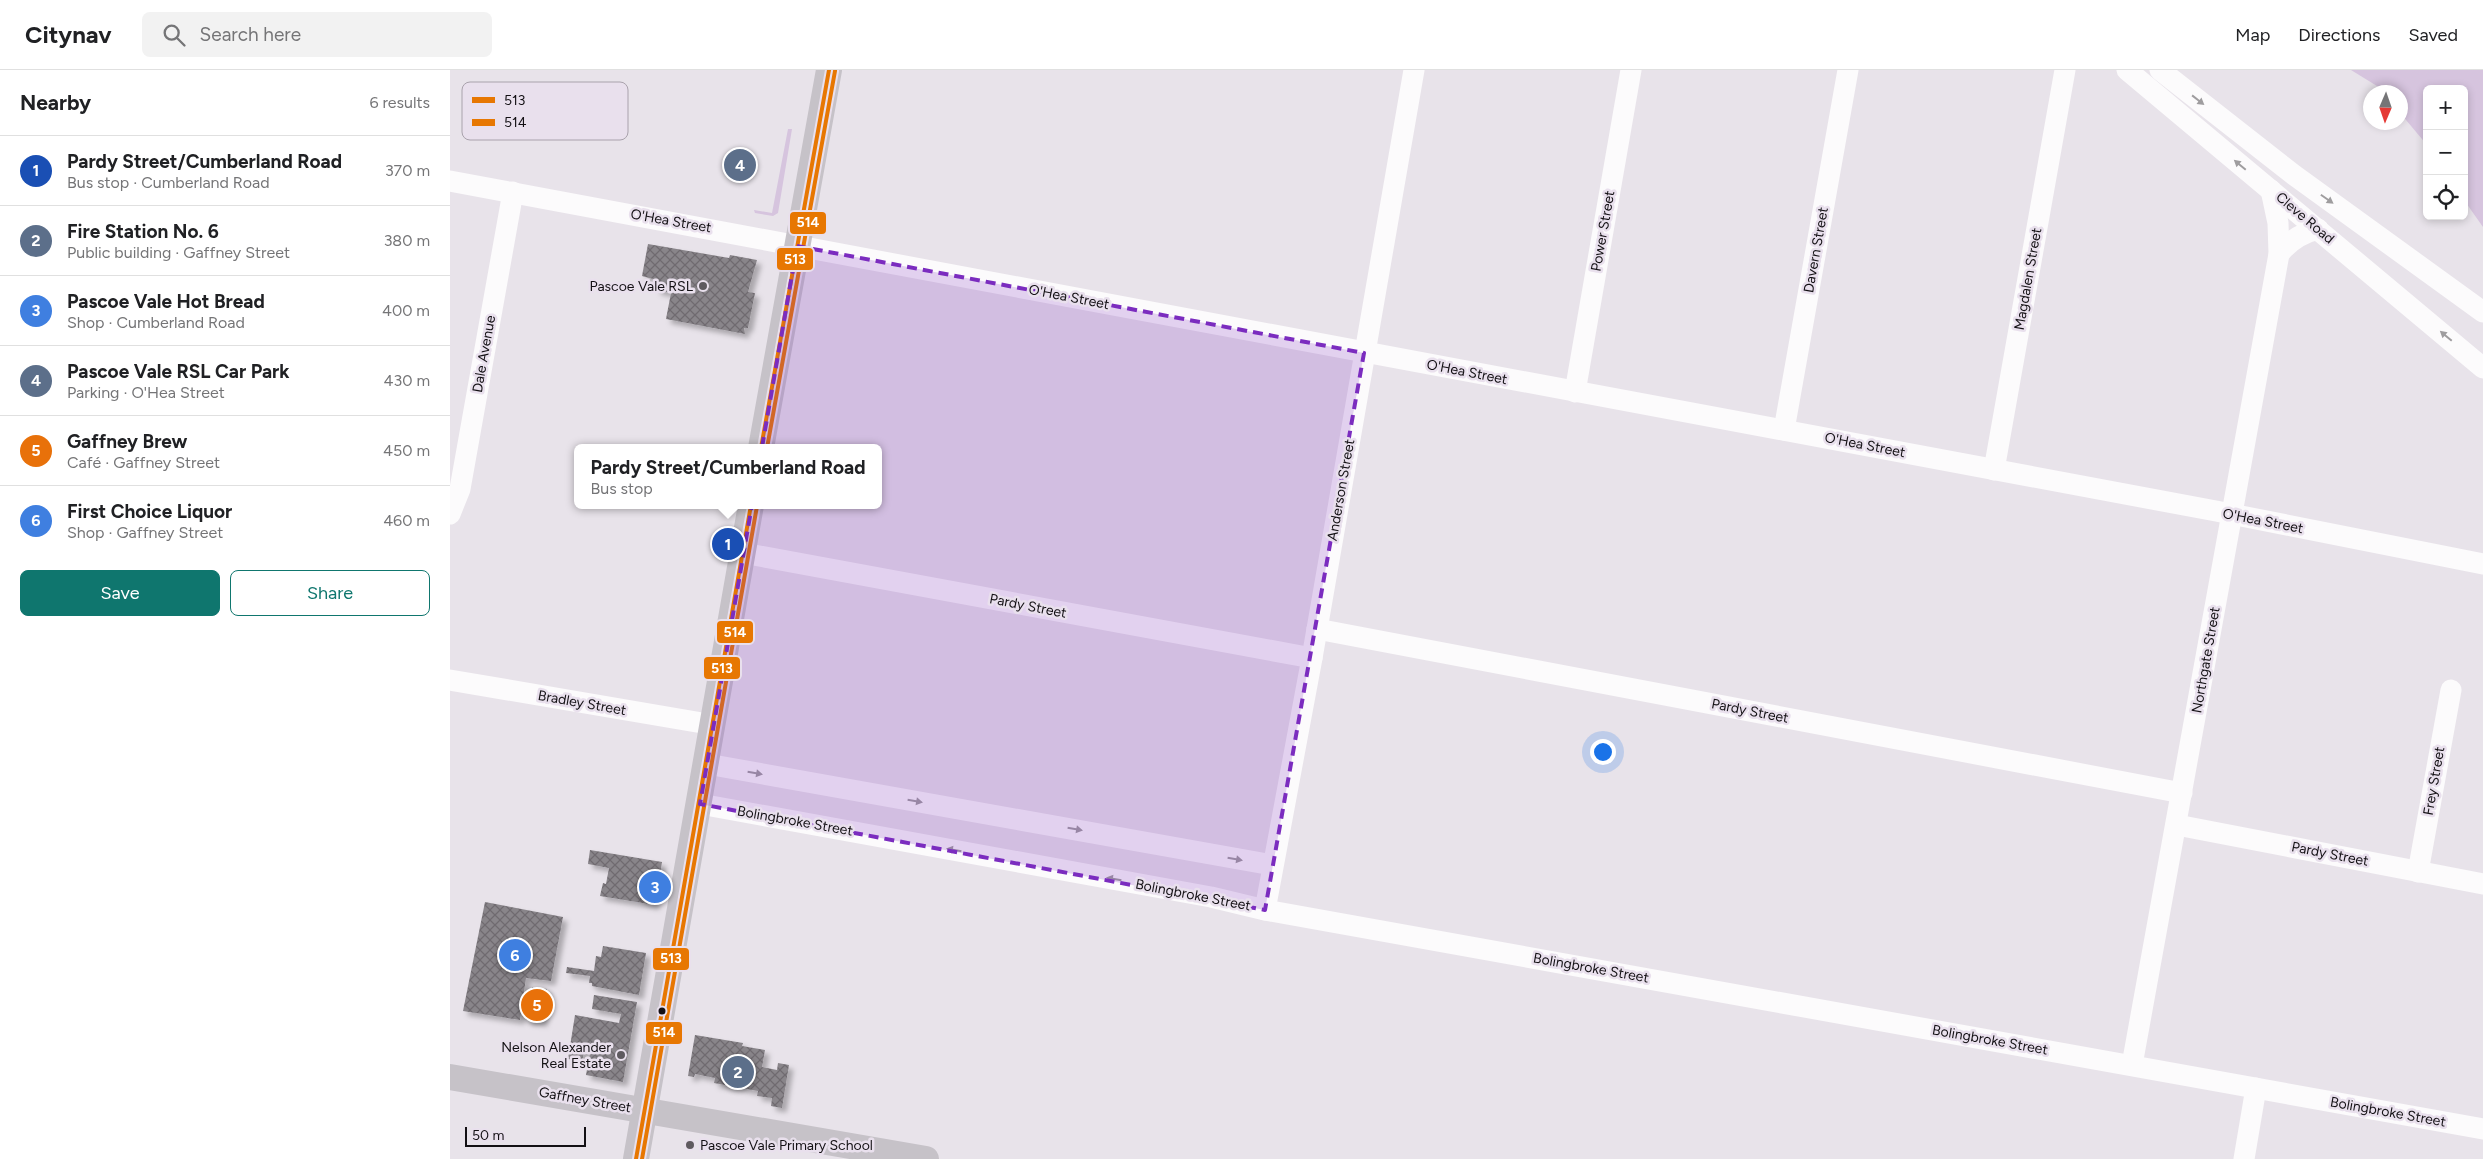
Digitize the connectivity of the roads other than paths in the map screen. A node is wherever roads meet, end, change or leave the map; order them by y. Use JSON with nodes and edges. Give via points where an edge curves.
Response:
{"nodes":[{"id":1,"x":829,"y":70,"type":"edge"},
{"id":2,"x":1414,"y":70,"type":"edge"},
{"id":3,"x":1631,"y":70,"type":"edge"},
{"id":4,"x":1848,"y":70,"type":"edge"},
{"id":5,"x":2127,"y":70,"type":"edge"},
{"id":6,"x":2160,"y":70,"type":"edge"},
{"id":7,"x":2064,"y":75,"type":"edge"},
{"id":8,"x":450,"y":181,"type":"edge"},
{"id":9,"x":2271,"y":190,"type":"junction"},
{"id":10,"x":513,"y":192,"type":"junction"},
{"id":11,"x":2318,"y":229,"type":"junction"},
{"id":12,"x":797,"y":246,"type":"junction"},
{"id":13,"x":2279,"y":254,"type":"junction"},
{"id":14,"x":2483,"y":312,"type":"edge"},
{"id":15,"x":1364,"y":353,"type":"junction"},
{"id":16,"x":2483,"y":368,"type":"edge"},
{"id":17,"x":1575,"y":392,"type":"junction"},
{"id":18,"x":1784,"y":430,"type":"junction"},
{"id":19,"x":762,"y":444,"type":"edge"},
{"id":20,"x":1994,"y":470,"type":"junction"},
{"id":21,"x":750,"y":509,"type":"edge"},
{"id":22,"x":450,"y":514,"type":"edge"},
{"id":23,"x":2232,"y":514,"type":"junction"},
{"id":24,"x":743,"y":553,"type":"junction"},
{"id":25,"x":2483,"y":564,"type":"edge"},
{"id":26,"x":1317,"y":629,"type":"junction"},
{"id":27,"x":1312,"y":658,"type":"junction"},
{"id":28,"x":450,"y":680,"type":"edge"},
{"id":29,"x":2451,"y":690,"type":"dead end"},
{"id":30,"x":714,"y":725,"type":"junction"},
{"id":31,"x":707,"y":764,"type":"junction"},
{"id":32,"x":2182,"y":793,"type":"junction"},
{"id":33,"x":700,"y":804,"type":"junction"},
{"id":34,"x":2177,"y":825,"type":"junction"},
{"id":35,"x":1272,"y":866,"type":"junction"},
{"id":36,"x":2418,"y":872,"type":"junction"},
{"id":37,"x":2483,"y":884,"type":"edge"},
{"id":38,"x":1265,"y":910,"type":"junction"},
{"id":39,"x":2132,"y":1065,"type":"junction"},
{"id":40,"x":450,"y":1077,"type":"edge"},
{"id":41,"x":2256,"y":1088,"type":"junction"},
{"id":42,"x":644,"y":1110,"type":"junction"},
{"id":43,"x":2483,"y":1128,"type":"edge"},
{"id":44,"x":636,"y":1159,"type":"edge"},
{"id":45,"x":926,"y":1159,"type":"edge"},
{"id":46,"x":2244,"y":1159,"type":"edge"}],
"edges":[{"from":1,"to":12,"type":"main road"},
{"from":2,"to":15,"type":"street","name":"Anderson Street"},
{"from":3,"to":17,"type":"street","name":"Power Street"},
{"from":4,"to":18,"type":"street","name":"Davern Street"},
{"from":9,"to":5,"type":"street","name":"Cleve Road","one_way":true},
{"from":6,"to":14,"type":"street","name":"Cleve Road","one_way":true,"via":[[2294,175]]},
{"from":7,"to":20,"type":"street","name":"Magdalen Street"},
{"from":8,"to":10,"type":"street","name":"O'Hea Street"},
{"from":9,"to":11,"type":"street","name":"Cleve Road"},
{"from":9,"to":13,"type":"street","name":"Northgate Street","via":[[2278,223]]},
{"from":10,"to":12,"type":"street","name":"O'Hea Street"},
{"from":10,"to":22,"type":"street","name":"Dale Avenue","via":[[460,489]]},
{"from":11,"to":13,"type":"street","via":[[2296,238]]},
{"from":16,"to":11,"type":"street","name":"Cleve Road","one_way":true},
{"from":12,"to":15,"type":"street","name":"O'Hea Street"},
{"from":12,"to":19,"type":"main road"},
{"from":13,"to":23,"type":"street","name":"Northgate Street"},
{"from":15,"to":17,"type":"street","name":"O'Hea Street"},
{"from":15,"to":26,"type":"street","name":"Anderson Street"},
{"from":17,"to":18,"type":"street","name":"O'Hea Street"},
{"from":18,"to":20,"type":"street","name":"O'Hea Street"},
{"from":20,"to":23,"type":"street","name":"O'Hea Street"},
{"from":21,"to":24,"type":"main road"},
{"from":23,"to":25,"type":"street","name":"O'Hea Street"},
{"from":23,"to":32,"type":"street","name":"Northgate Street"},
{"from":24,"to":27,"type":"street","name":"Pardy Street"},
{"from":24,"to":30,"type":"main road"},
{"from":26,"to":27,"type":"street","name":"Anderson Street"},
{"from":26,"to":32,"type":"street","name":"Pardy Street"},
{"from":27,"to":35,"type":"street","name":"Anderson Street"},
{"from":28,"to":30,"type":"street","name":"Bradley Street"},
{"from":29,"to":36,"type":"street","name":"Frey Street"},
{"from":30,"to":31,"type":"main road"},
{"from":31,"to":33,"type":"main road"},
{"from":31,"to":35,"type":"street","one_way":true},
{"from":32,"to":34,"type":"street","name":"Northgate Street"},
{"from":38,"to":33,"type":"street","name":"Bolingbroke Street","one_way":true,"via":[[1211,897]]},
{"from":33,"to":42,"type":"main road"},
{"from":34,"to":36,"type":"street","name":"Pardy Street"},
{"from":34,"to":39,"type":"street","name":"Northgate Street"},
{"from":35,"to":38,"type":"street","name":"Anderson Street"},
{"from":36,"to":37,"type":"street","name":"Pardy Street"},
{"from":38,"to":39,"type":"street","name":"Bolingbroke Street"},
{"from":39,"to":41,"type":"street","name":"Bolingbroke Street"},
{"from":40,"to":42,"type":"main road","name":"Gaffney Street"},
{"from":41,"to":43,"type":"street","name":"Bolingbroke Street"},
{"from":41,"to":46,"type":"street"},
{"from":42,"to":44,"type":"main road"},
{"from":42,"to":45,"type":"main road","name":"Gaffney Street"}]}
